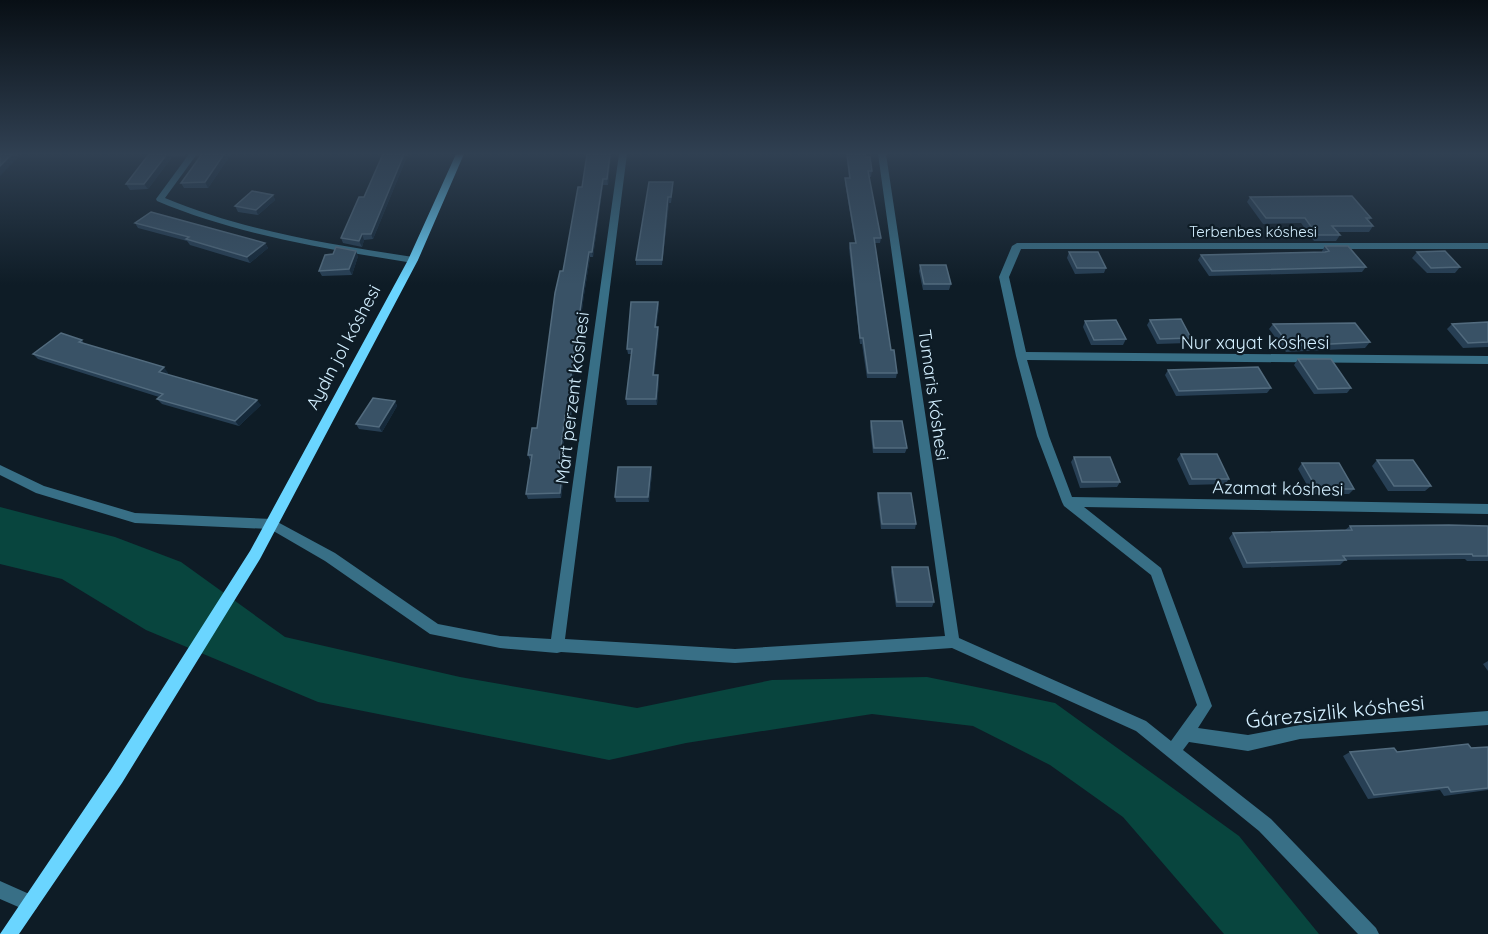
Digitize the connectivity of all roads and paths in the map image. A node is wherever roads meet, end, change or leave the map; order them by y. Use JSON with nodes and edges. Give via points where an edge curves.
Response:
{"nodes":[{"id":1,"x":161,"y":198,"type":"edge"},
{"id":2,"x":441,"y":198,"type":"edge"},
{"id":3,"x":616,"y":198,"type":"edge"},
{"id":4,"x":888,"y":198,"type":"edge"},
{"id":5,"x":1488,"y":246,"type":"edge"},
{"id":6,"x":413,"y":260,"type":"junction"},
{"id":7,"x":1021,"y":356,"type":"junction"},
{"id":8,"x":1488,"y":360,"type":"edge"},
{"id":9,"x":0,"y":470,"type":"edge"},
{"id":10,"x":1068,"y":502,"type":"junction"},
{"id":11,"x":1488,"y":509,"type":"edge"},
{"id":12,"x":272,"y":524,"type":"junction"},
{"id":13,"x":953,"y":642,"type":"junction"},
{"id":14,"x":557,"y":647,"type":"junction"},
{"id":15,"x":1488,"y":718,"type":"edge"},
{"id":16,"x":1186,"y":734,"type":"junction"},
{"id":17,"x":1174,"y":750,"type":"junction"},
{"id":18,"x":0,"y":890,"type":"edge"},
{"id":19,"x":30,"y":903,"type":"junction"},
{"id":20,"x":9,"y":934,"type":"edge"},
{"id":21,"x":1370,"y":934,"type":"edge"}],
"edges":[{"from":1,"to":6,"type":"street","via":[[186,210],[305,243]]},
{"from":2,"to":6,"type":"street","name":"Aydın jol kóshesi"},
{"from":3,"to":14,"type":"street","name":"Márt perzent kóshesi"},
{"from":4,"to":13,"type":"street","name":"Tumaris kóshesi"},
{"from":5,"to":7,"type":"street","name":"Terbenbes kóshesi","via":[[1017,246],[1004,277]]},
{"from":6,"to":12,"type":"street","name":"Aydın jol kóshesi"},
{"from":7,"to":8,"type":"street","name":"Nur xayat kóshesi"},
{"from":7,"to":10,"type":"street","via":[[1043,436]]},
{"from":9,"to":12,"type":"street","via":[[40,490],[135,518]]},
{"from":10,"to":11,"type":"street","name":"Azamat kóshesi"},
{"from":10,"to":16,"type":"street","via":[[1156,572],[1205,706]]},
{"from":12,"to":14,"type":"street","via":[[330,556],[435,630]]},
{"from":12,"to":19,"type":"street","name":"Aydın jol kóshesi","via":[[116,777]]},
{"from":13,"to":14,"type":"street","via":[[735,656]]},
{"from":13,"to":17,"type":"street","via":[[1140,726]]},
{"from":15,"to":16,"type":"street","name":"Ǵárezsizlik kóshesi","via":[[1300,732],[1248,743]]},
{"from":16,"to":17,"type":"street"},
{"from":17,"to":21,"type":"street","via":[[1265,825]]},
{"from":18,"to":19,"type":"street"},
{"from":19,"to":20,"type":"street"}]}
